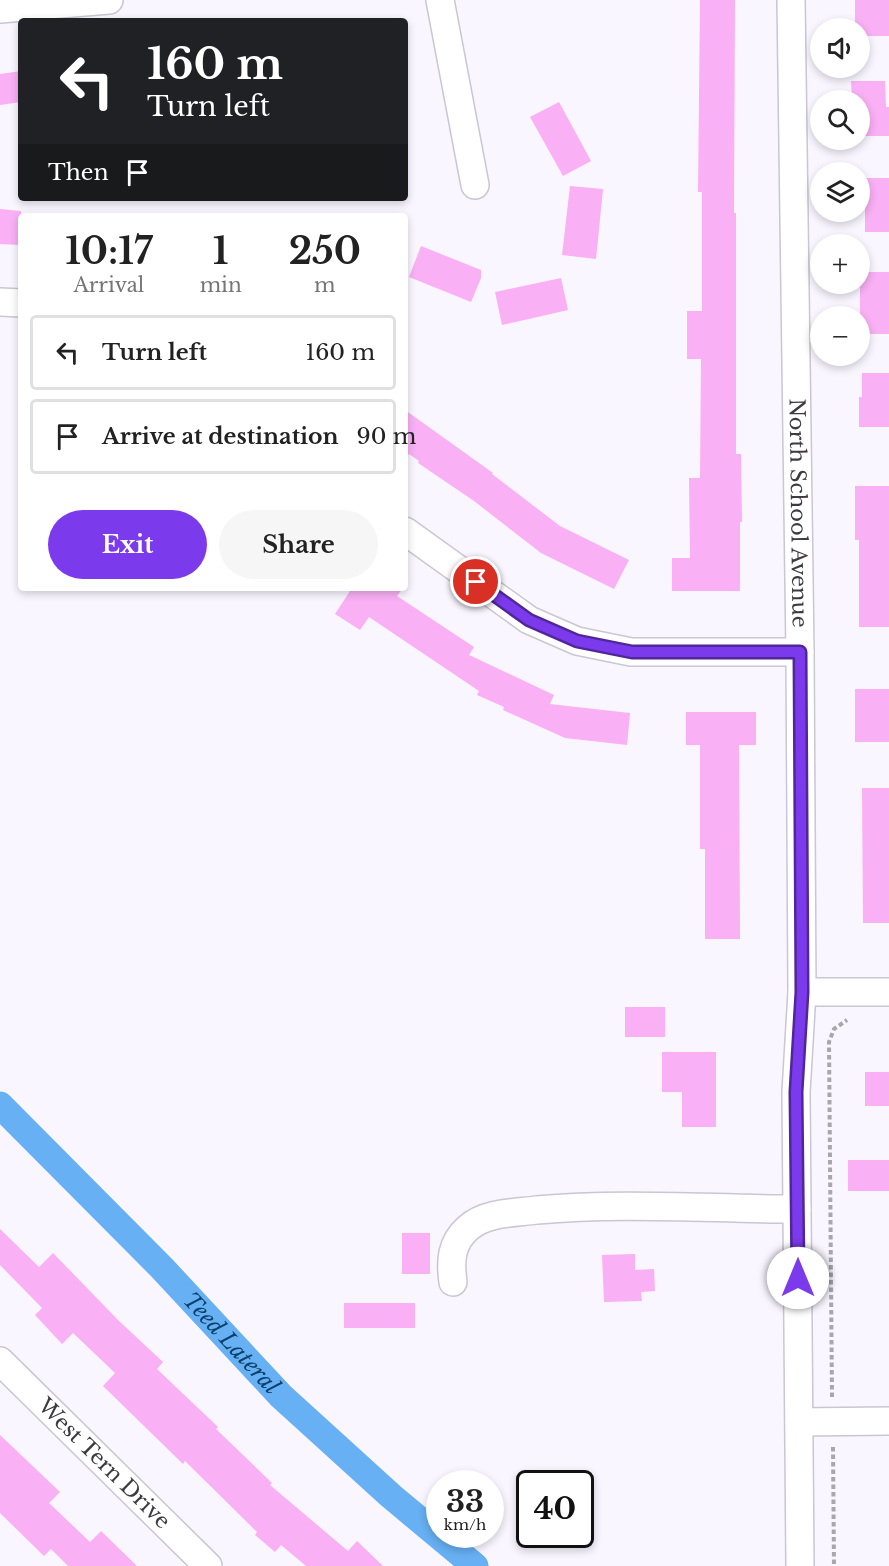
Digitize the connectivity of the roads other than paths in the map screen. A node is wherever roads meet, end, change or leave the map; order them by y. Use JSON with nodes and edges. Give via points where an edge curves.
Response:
{"nodes":[{"id":1,"x":109,"y":0,"type":"edge"},
{"id":2,"x":440,"y":0,"type":"edge"},
{"id":3,"x":791,"y":0,"type":"edge"},
{"id":4,"x":0,"y":9,"type":"edge"},
{"id":5,"x":475,"y":184,"type":"dead end"},
{"id":6,"x":0,"y":302,"type":"edge"},
{"id":7,"x":18,"y":303,"type":"edge"},
{"id":8,"x":408,"y":533,"type":"edge"},
{"id":9,"x":800,"y":652,"type":"junction"},
{"id":10,"x":802,"y":992,"type":"junction"},
{"id":11,"x":889,"y":992,"type":"edge"},
{"id":12,"x":797,"y":1209,"type":"junction"},
{"id":13,"x":453,"y":1282,"type":"dead end"},
{"id":14,"x":0,"y":1361,"type":"edge"},
{"id":15,"x":889,"y":1421,"type":"edge"},
{"id":16,"x":799,"y":1422,"type":"junction"},
{"id":17,"x":208,"y":1566,"type":"edge"},
{"id":18,"x":800,"y":1566,"type":"edge"}],
"edges":[{"from":1,"to":4,"type":"street"},
{"from":2,"to":5,"type":"street"},
{"from":3,"to":9,"type":"street","name":"North School Avenue"},
{"from":6,"to":7,"type":"street"},
{"from":8,"to":9,"type":"street","via":[[529,620],[577,641],[632,652]]},
{"from":9,"to":10,"type":"street","name":"North School Avenue"},
{"from":10,"to":11,"type":"street"},
{"from":10,"to":12,"type":"street","name":"North School Avenue","via":[[796,1092]]},
{"from":12,"to":13,"type":"street","via":[[581,1206],[485,1217],[455,1241],[450,1263]]},
{"from":12,"to":16,"type":"street","name":"North School Avenue"},
{"from":14,"to":17,"type":"street","name":"West Tern Drive"},
{"from":15,"to":16,"type":"street"},
{"from":16,"to":18,"type":"street","name":"North School Avenue"}]}
